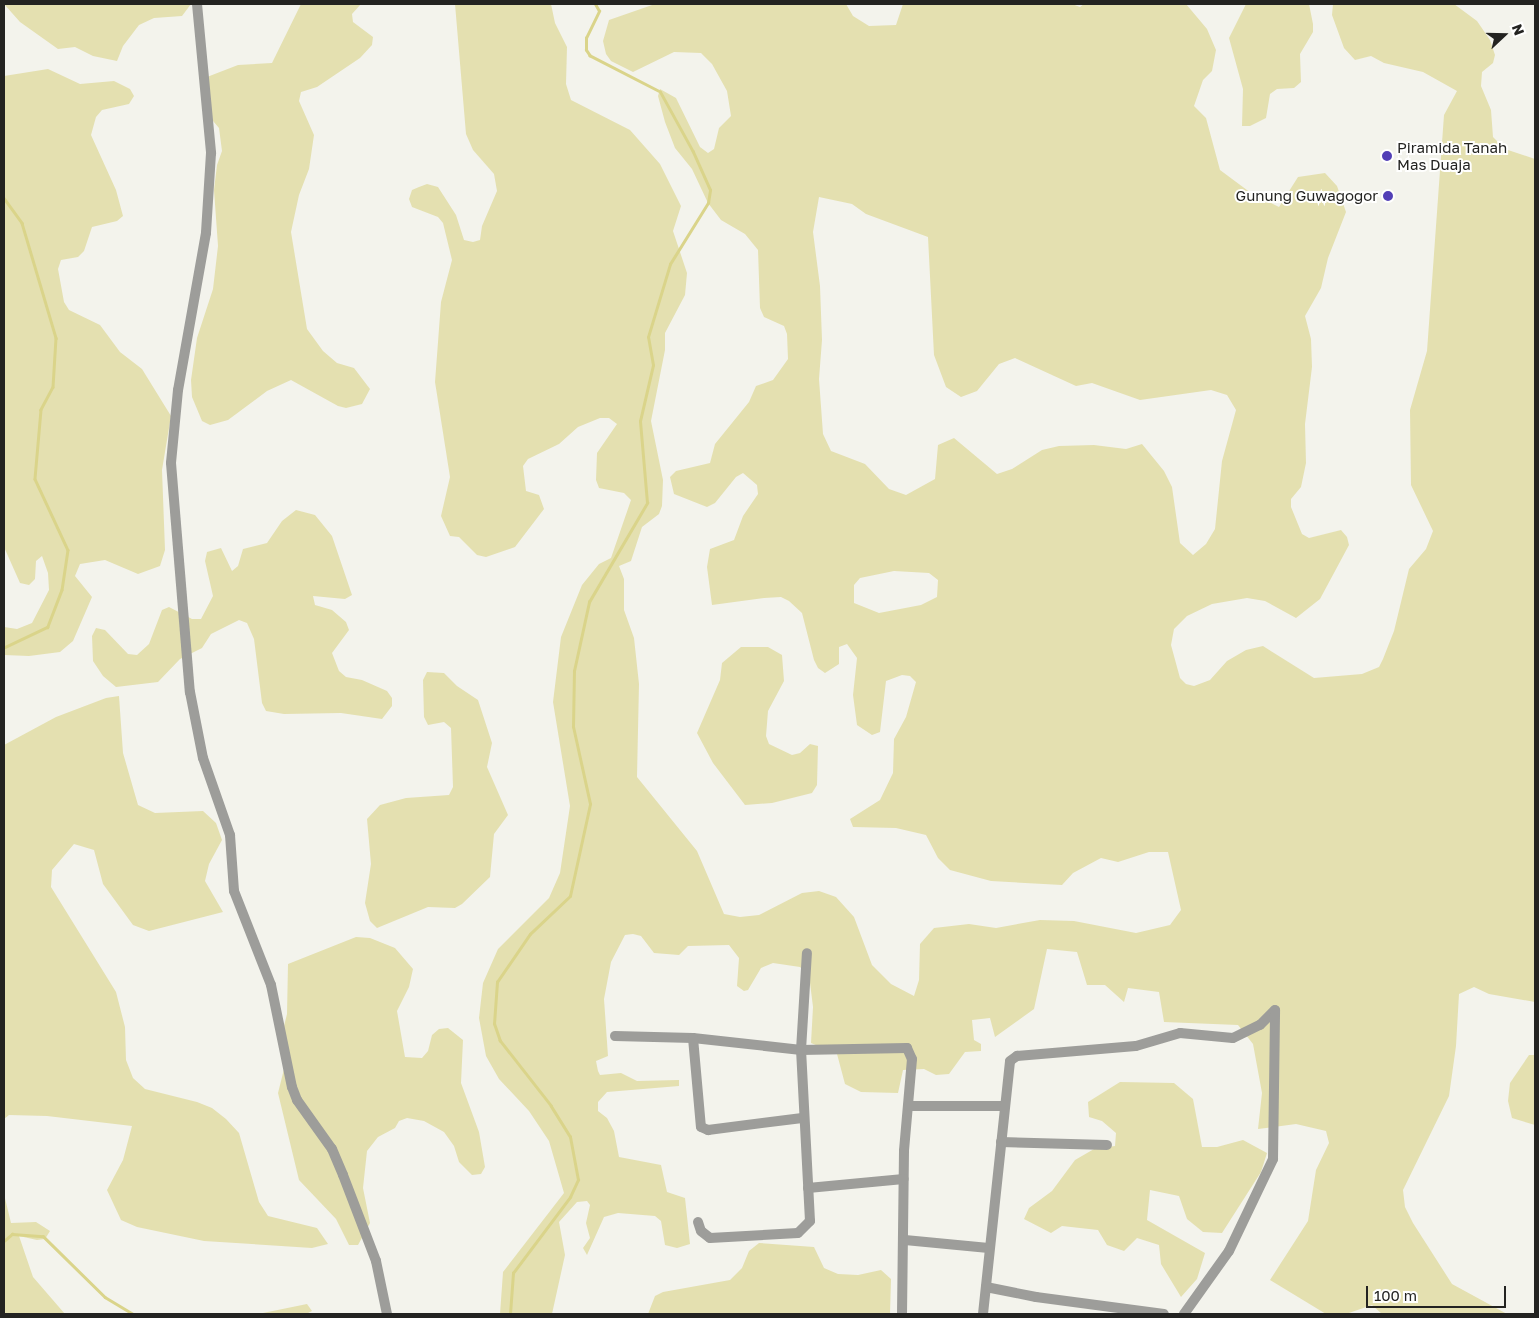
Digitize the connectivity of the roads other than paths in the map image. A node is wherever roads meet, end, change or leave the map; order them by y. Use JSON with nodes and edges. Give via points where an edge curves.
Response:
{"nodes":[{"id":1,"x":197,"y":4,"type":"edge"},
{"id":2,"x":807,"y":953,"type":"dead end"},
{"id":3,"x":614,"y":1036,"type":"dead end"},
{"id":4,"x":693,"y":1038,"type":"junction"},
{"id":5,"x":800,"y":1050,"type":"junction"},
{"id":6,"x":908,"y":1106,"type":"junction"},
{"id":7,"x":1004,"y":1106,"type":"junction"},
{"id":8,"x":802,"y":1118,"type":"junction"},
{"id":9,"x":1000,"y":1142,"type":"junction"},
{"id":10,"x":1107,"y":1145,"type":"dead end"},
{"id":11,"x":904,"y":1179,"type":"junction"},
{"id":12,"x":808,"y":1188,"type":"junction"},
{"id":13,"x":698,"y":1222,"type":"dead end"},
{"id":14,"x":905,"y":1240,"type":"junction"},
{"id":15,"x":989,"y":1248,"type":"junction"},
{"id":16,"x":986,"y":1287,"type":"junction"},
{"id":17,"x":387,"y":1314,"type":"edge"},
{"id":18,"x":902,"y":1314,"type":"edge"},
{"id":19,"x":983,"y":1314,"type":"edge"},
{"id":20,"x":1164,"y":1314,"type":"edge"},
{"id":21,"x":1184,"y":1314,"type":"edge"}],
"edges":[{"from":1,"to":17,"type":"street","via":[[211,152],[206,233],[178,390],[171,463],[190,692],[206,767],[230,835],[234,891],[271,985],[292,1087],[297,1100],[332,1149],[343,1175],[376,1261]]},
{"from":2,"to":5,"type":"street"},
{"from":3,"to":4,"type":"street"},
{"from":4,"to":5,"type":"street"},
{"from":4,"to":8,"type":"street","via":[[701,1127],[708,1130]]},
{"from":5,"to":6,"type":"street","via":[[907,1048],[912,1059]]},
{"from":5,"to":8,"type":"street"},
{"from":6,"to":7,"type":"street"},
{"from":6,"to":11,"type":"street"},
{"from":7,"to":9,"type":"street"},
{"from":7,"to":21,"type":"street","via":[[1008,1069],[1017,1056],[1136,1046],[1180,1032],[1233,1038],[1260,1025],[1275,1010],[1273,1159],[1229,1251]]},
{"from":8,"to":12,"type":"street"},
{"from":9,"to":10,"type":"street"},
{"from":9,"to":15,"type":"street"},
{"from":11,"to":12,"type":"street"},
{"from":11,"to":14,"type":"street"},
{"from":12,"to":13,"type":"street","via":[[810,1222],[798,1233],[710,1238],[701,1231]]},
{"from":14,"to":15,"type":"street"},
{"from":14,"to":18,"type":"street"},
{"from":15,"to":16,"type":"street"},
{"from":16,"to":19,"type":"street"},
{"from":16,"to":20,"type":"street"}]}
